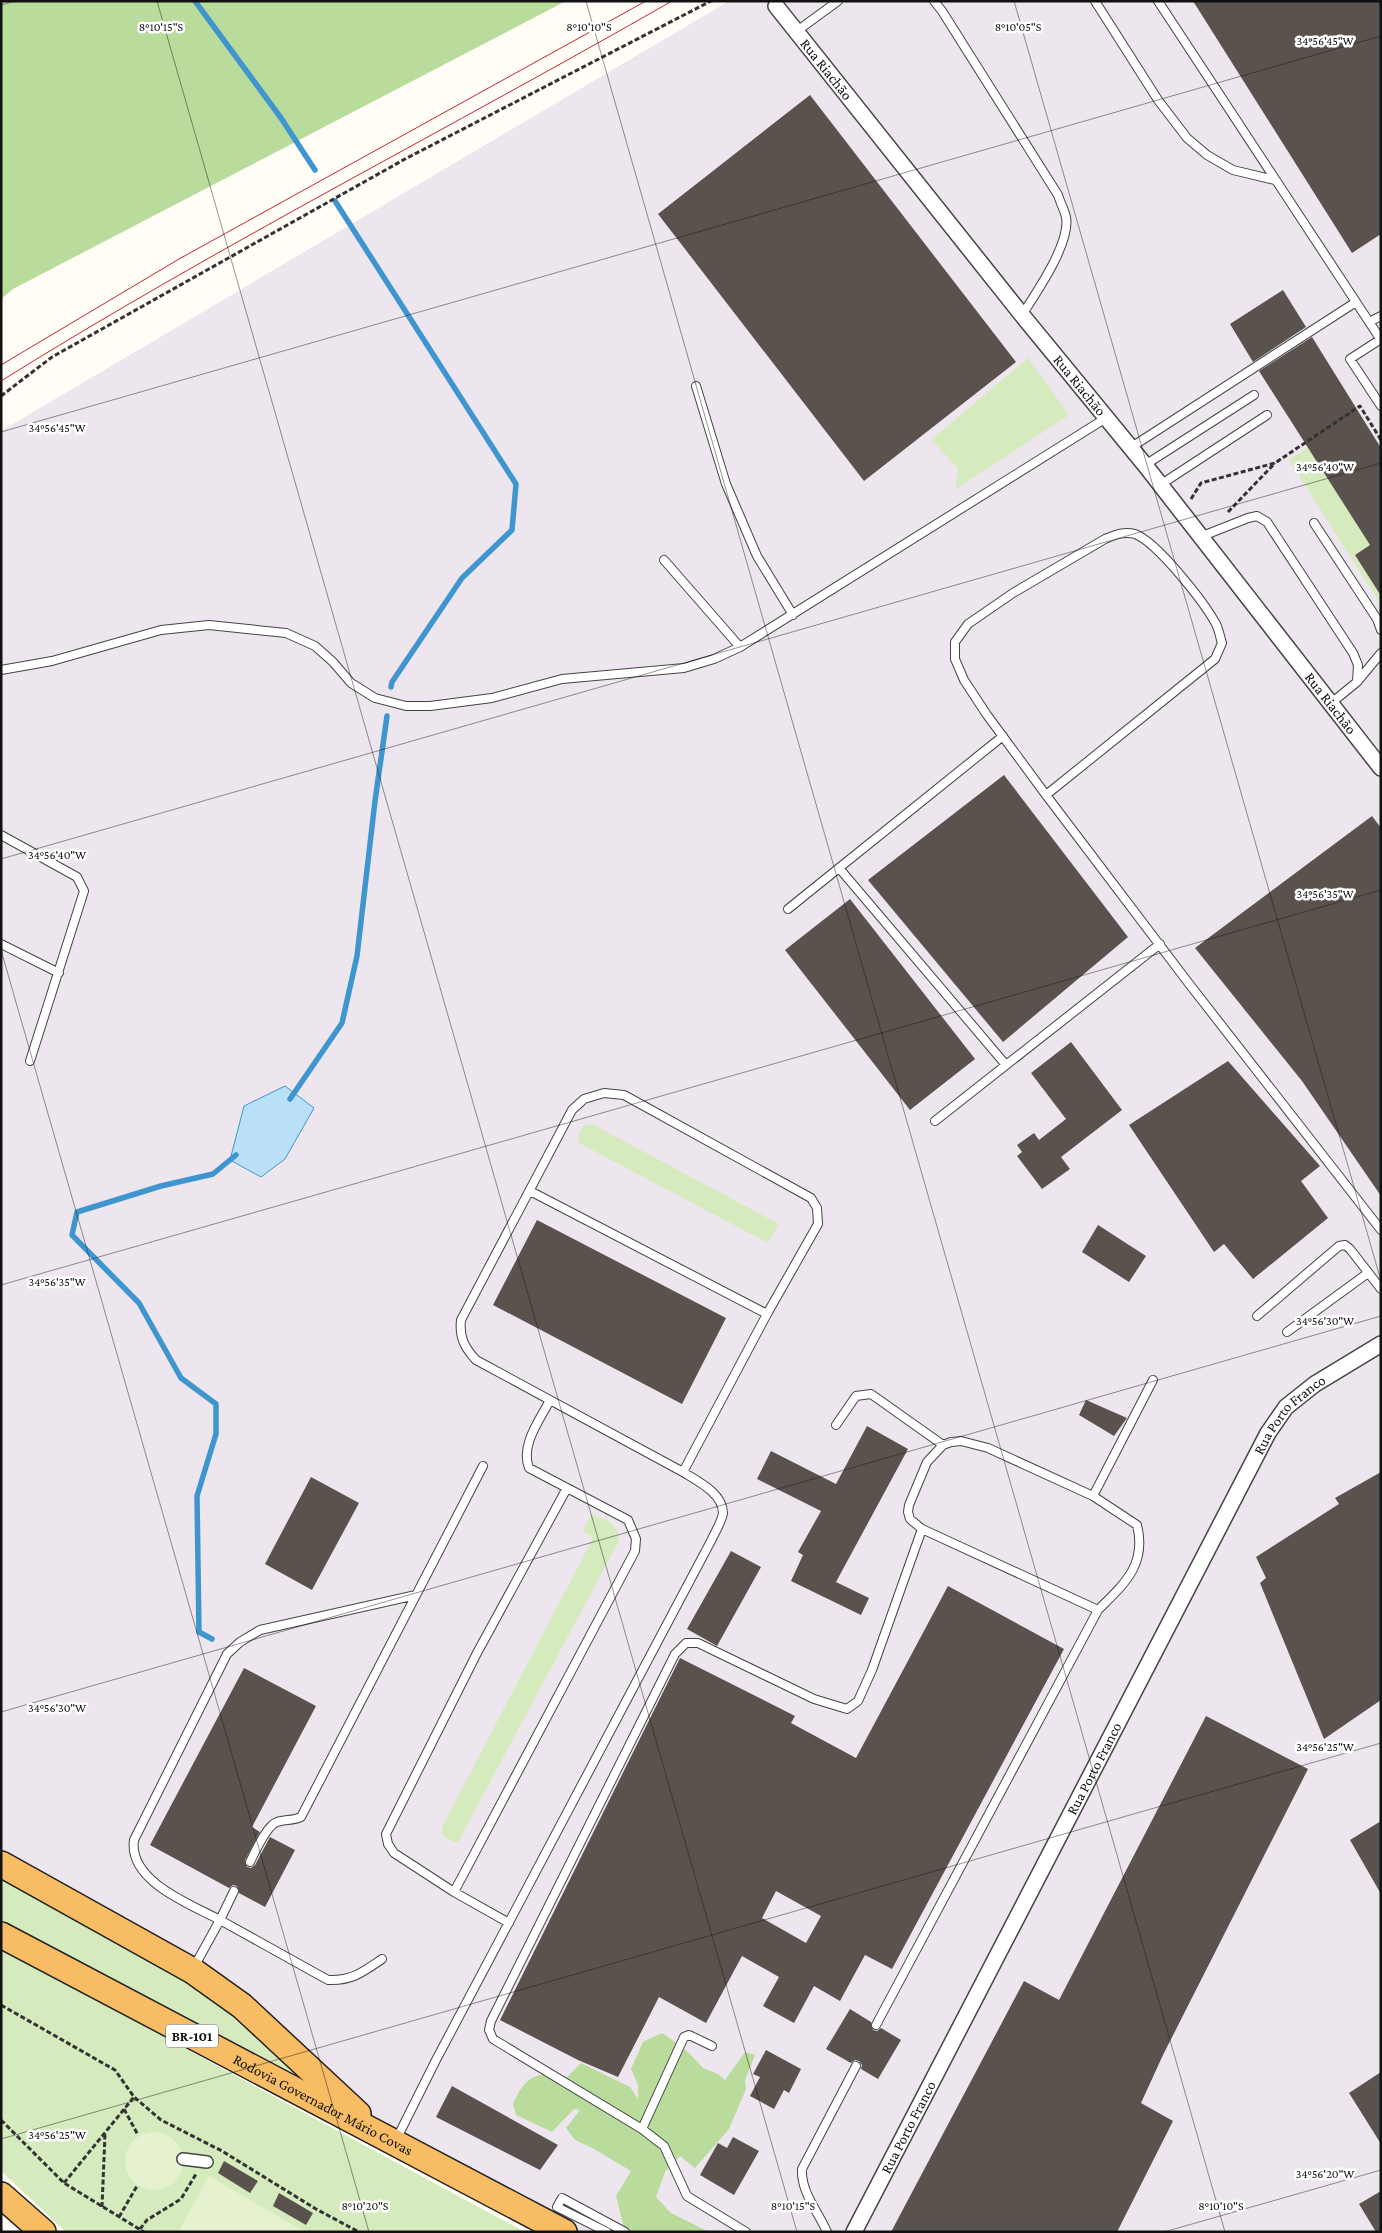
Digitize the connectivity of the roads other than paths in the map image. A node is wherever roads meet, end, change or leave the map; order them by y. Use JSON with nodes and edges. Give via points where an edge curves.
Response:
{"nodes":[{"id":1,"x":838,"y":1,"type":"edge"},
{"id":2,"x":934,"y":1,"type":"edge"},
{"id":3,"x":1095,"y":1,"type":"edge"},
{"id":4,"x":1158,"y":1,"type":"edge"},
{"id":5,"x":776,"y":6,"type":"dead end"},
{"id":6,"x":796,"y":31,"type":"junction"},
{"id":7,"x":1275,"y":180,"type":"junction"},
{"id":8,"x":1356,"y":302,"type":"junction"},
{"id":9,"x":1022,"y":315,"type":"junction"},
{"id":10,"x":1381,"y":316,"type":"edge"},
{"id":11,"x":1369,"y":322,"type":"junction"},
{"id":12,"x":1381,"y":340,"type":"edge"},
{"id":13,"x":696,"y":386,"type":"dead end"},
{"id":14,"x":1254,"y":395,"type":"dead end"},
{"id":15,"x":1381,"y":406,"type":"edge"},
{"id":16,"x":1267,"y":415,"type":"dead end"},
{"id":17,"x":1106,"y":418,"type":"junction"},
{"id":18,"x":1130,"y":448,"type":"junction"},
{"id":19,"x":1145,"y":465,"type":"junction"},
{"id":20,"x":1160,"y":485,"type":"junction"},
{"id":21,"x":1314,"y":524,"type":"dead end"},
{"id":22,"x":1200,"y":537,"type":"junction"},
{"id":23,"x":664,"y":560,"type":"dead end"},
{"id":24,"x":793,"y":615,"type":"junction"},
{"id":25,"x":1381,"y":630,"type":"edge"},
{"id":26,"x":740,"y":647,"type":"junction"},
{"id":27,"x":1381,"y":653,"type":"edge"},
{"id":28,"x":1,"y":670,"type":"edge"},
{"id":29,"x":1357,"y":682,"type":"junction"},
{"id":30,"x":1330,"y":704,"type":"junction"},
{"id":31,"x":1003,"y":736,"type":"junction"},
{"id":32,"x":1381,"y":768,"type":"edge"},
{"id":33,"x":1046,"y":795,"type":"junction"},
{"id":34,"x":1,"y":835,"type":"edge"},
{"id":35,"x":839,"y":868,"type":"junction"},
{"id":36,"x":788,"y":909,"type":"dead end"},
{"id":37,"x":1,"y":944,"type":"edge"},
{"id":38,"x":1160,"y":944,"type":"junction"},
{"id":39,"x":59,"y":973,"type":"junction"},
{"id":40,"x":30,"y":1061,"type":"dead end"},
{"id":41,"x":1006,"y":1065,"type":"junction"},
{"id":42,"x":935,"y":1121,"type":"dead end"},
{"id":43,"x":530,"y":1191,"type":"junction"},
{"id":44,"x":1381,"y":1230,"type":"edge"},
{"id":45,"x":1368,"y":1273,"type":"junction"},
{"id":46,"x":1381,"y":1289,"type":"edge"},
{"id":47,"x":767,"y":1314,"type":"junction"},
{"id":48,"x":1256,"y":1316,"type":"dead end"},
{"id":49,"x":1287,"y":1332,"type":"dead end"},
{"id":50,"x":1381,"y":1344,"type":"edge"},
{"id":51,"x":1152,"y":1380,"type":"dead end"},
{"id":52,"x":550,"y":1400,"type":"junction"},
{"id":53,"x":836,"y":1425,"type":"dead end"},
{"id":54,"x":943,"y":1445,"type":"junction"},
{"id":55,"x":483,"y":1466,"type":"dead end"},
{"id":56,"x":683,"y":1472,"type":"junction"},
{"id":57,"x":567,"y":1488,"type":"junction"},
{"id":58,"x":1093,"y":1496,"type":"junction"},
{"id":59,"x":922,"y":1528,"type":"junction"},
{"id":60,"x":416,"y":1595,"type":"junction"},
{"id":61,"x":1098,"y":1610,"type":"junction"},
{"id":62,"x":250,"y":1862,"type":"dead end"},
{"id":63,"x":1,"y":1864,"type":"edge"},
{"id":64,"x":234,"y":1891,"type":"dead end"},
{"id":65,"x":454,"y":1892,"type":"junction"},
{"id":66,"x":220,"y":1920,"type":"junction"},
{"id":67,"x":509,"y":1923,"type":"junction"},
{"id":68,"x":1,"y":1935,"type":"edge"},
{"id":69,"x":382,"y":1960,"type":"dead end"},
{"id":70,"x":193,"y":1970,"type":"junction"},
{"id":71,"x":876,"y":2025,"type":"dead end"},
{"id":72,"x":712,"y":2046,"type":"dead end"},
{"id":73,"x":856,"y":2066,"type":"dead end"},
{"id":74,"x":642,"y":2129,"type":"junction"},
{"id":75,"x":388,"y":2140,"type":"junction"},
{"id":76,"x":183,"y":2159,"type":"dead end"},
{"id":77,"x":207,"y":2162,"type":"road end"},
{"id":78,"x":1,"y":2195,"type":"edge"},
{"id":79,"x":43,"y":2232,"type":"edge"},
{"id":80,"x":564,"y":2232,"type":"edge"},
{"id":81,"x":607,"y":2232,"type":"edge"},
{"id":82,"x":625,"y":2232,"type":"edge"},
{"id":83,"x":746,"y":2232,"type":"edge"},
{"id":84,"x":826,"y":2232,"type":"edge"},
{"id":85,"x":854,"y":2232,"type":"edge"}],
"edges":[{"from":1,"to":6,"type":"lane"},
{"from":2,"to":9,"type":"lane","via":[[1058,194],[1066,218],[1056,258]]},
{"from":3,"to":7,"type":"lane","via":[[1158,100],[1187,138],[1233,170]]},
{"from":4,"to":7,"type":"lane"},
{"from":5,"to":6,"type":"street","name":"Rua Riachão"},
{"from":6,"to":9,"type":"street","name":"Rua Riachão"},
{"from":7,"to":8,"type":"lane"},
{"from":8,"to":11,"type":"lane"},
{"from":8,"to":18,"type":"lane"},
{"from":9,"to":17,"type":"street","name":"Rua Riachão"},
{"from":10,"to":11,"type":"lane"},
{"from":11,"to":12,"type":"lane"},
{"from":12,"to":15,"type":"lane","via":[[1350,359]]},
{"from":13,"to":24,"type":"lane","via":[[730,493],[757,556]]},
{"from":14,"to":19,"type":"lane"},
{"from":16,"to":20,"type":"lane"},
{"from":17,"to":18,"type":"street","name":"Rua Riachão"},
{"from":17,"to":24,"type":"lane"},
{"from":18,"to":19,"type":"street","name":"Rua Riachão"},
{"from":19,"to":20,"type":"street","name":"Rua Riachão"},
{"from":20,"to":22,"type":"street","name":"Rua Riachão"},
{"from":21,"to":25,"type":"lane","via":[[1377,618]]},
{"from":22,"to":29,"type":"lane","via":[[1248,518],[1257,516],[1267,522],[1353,653],[1358,665]]},
{"from":22,"to":30,"type":"street","name":"Rua Riachão"},
{"from":23,"to":26,"type":"lane"},
{"from":24,"to":26,"type":"lane"},
{"from":26,"to":28,"type":"lane","via":[[684,668],[562,679],[492,698],[430,706],[406,706],[375,698],[351,683],[315,646],[286,633],[209,625],[161,630],[52,661]]},
{"from":27,"to":29,"type":"lane"},
{"from":29,"to":30,"type":"lane"},
{"from":30,"to":32,"type":"street","name":"Rua Riachão"},
{"from":31,"to":33,"type":"lane"},
{"from":31,"to":33,"type":"lane","via":[[964,680],[955,659],[955,642],[968,624],[1105,538],[1132,533],[1147,540],[1188,586],[1216,625],[1222,643],[1214,660]]},
{"from":31,"to":35,"type":"lane"},
{"from":33,"to":38,"type":"lane"},
{"from":34,"to":39,"type":"lane","via":[[77,877],[84,891]]},
{"from":35,"to":36,"type":"lane"},
{"from":35,"to":41,"type":"lane"},
{"from":37,"to":39,"type":"lane"},
{"from":38,"to":41,"type":"lane"},
{"from":38,"to":44,"type":"lane"},
{"from":39,"to":40,"type":"lane"},
{"from":41,"to":42,"type":"lane"},
{"from":43,"to":47,"type":"lane"},
{"from":43,"to":47,"type":"lane","via":[[572,1110],[584,1098],[604,1093],[624,1096],[811,1198],[817,1208],[818,1224]]},
{"from":43,"to":52,"type":"lane","via":[[461,1320],[460,1332],[465,1348],[476,1360]]},
{"from":45,"to":46,"type":"lane"},
{"from":45,"to":48,"type":"lane","via":[[1346,1245],[1339,1246]]},
{"from":45,"to":49,"type":"lane"},
{"from":47,"to":56,"type":"lane"},
{"from":50,"to":85,"type":"street","name":"Rua Porto Franco","via":[[1315,1384],[1286,1407],[1268,1433]]},
{"from":51,"to":58,"type":"lane"},
{"from":52,"to":56,"type":"lane"},
{"from":52,"to":57,"type":"lane","via":[[531,1436],[526,1461],[529,1468]]},
{"from":53,"to":54,"type":"lane","via":[[856,1396],[871,1394]]},
{"from":54,"to":58,"type":"lane","via":[[961,1441],[988,1448]]},
{"from":54,"to":59,"type":"lane","via":[[927,1462],[909,1505],[910,1519]]},
{"from":55,"to":60,"type":"lane"},
{"from":56,"to":67,"type":"lane","via":[[712,1491],[723,1514]]},
{"from":57,"to":65,"type":"lane","via":[[477,1653],[386,1834],[394,1853]]},
{"from":57,"to":65,"type":"lane","via":[[628,1520],[636,1539],[635,1551]]},
{"from":58,"to":61,"type":"lane","via":[[1136,1525],[1140,1540],[1140,1553],[1129,1579]]},
{"from":59,"to":61,"type":"lane"},
{"from":59,"to":74,"type":"lane","via":[[872,1670],[858,1701],[847,1710],[814,1699],[698,1643],[686,1643],[675,1654],[491,2021],[489,2030],[493,2039]]},
{"from":60,"to":62,"type":"lane","via":[[301,1817],[271,1825]]},
{"from":60,"to":66,"type":"lane","via":[[260,1630],[227,1654],[133,1847],[137,1862],[150,1879]]},
{"from":61,"to":71,"type":"lane"},
{"from":63,"to":70,"type":"highway"},
{"from":64,"to":66,"type":"lane"},
{"from":65,"to":67,"type":"lane"},
{"from":66,"to":69,"type":"lane","via":[[328,1980],[353,1978]]},
{"from":66,"to":70,"type":"lane"},
{"from":67,"to":75,"type":"lane"},
{"from":68,"to":75,"type":"highway","name":"Rodovia Governador Mário Covas","number":"BR-101"},
{"from":70,"to":75,"type":"highway","via":[[242,2006]]},
{"from":72,"to":74,"type":"lane","via":[[689,2035],[684,2037]]},
{"from":73,"to":84,"type":"lane","via":[[802,2169],[802,2182]]},
{"from":74,"to":83,"type":"lane","via":[[664,2146],[687,2196]]},
{"from":75,"to":80,"type":"highway","name":"Rodovia Governador Mário Covas","number":"BR-101"},
{"from":76,"to":77,"type":"street"},
{"from":78,"to":79,"type":"highway"},
{"from":81,"to":82,"type":"lane","via":[[557,2207],[562,2198]]}]}
